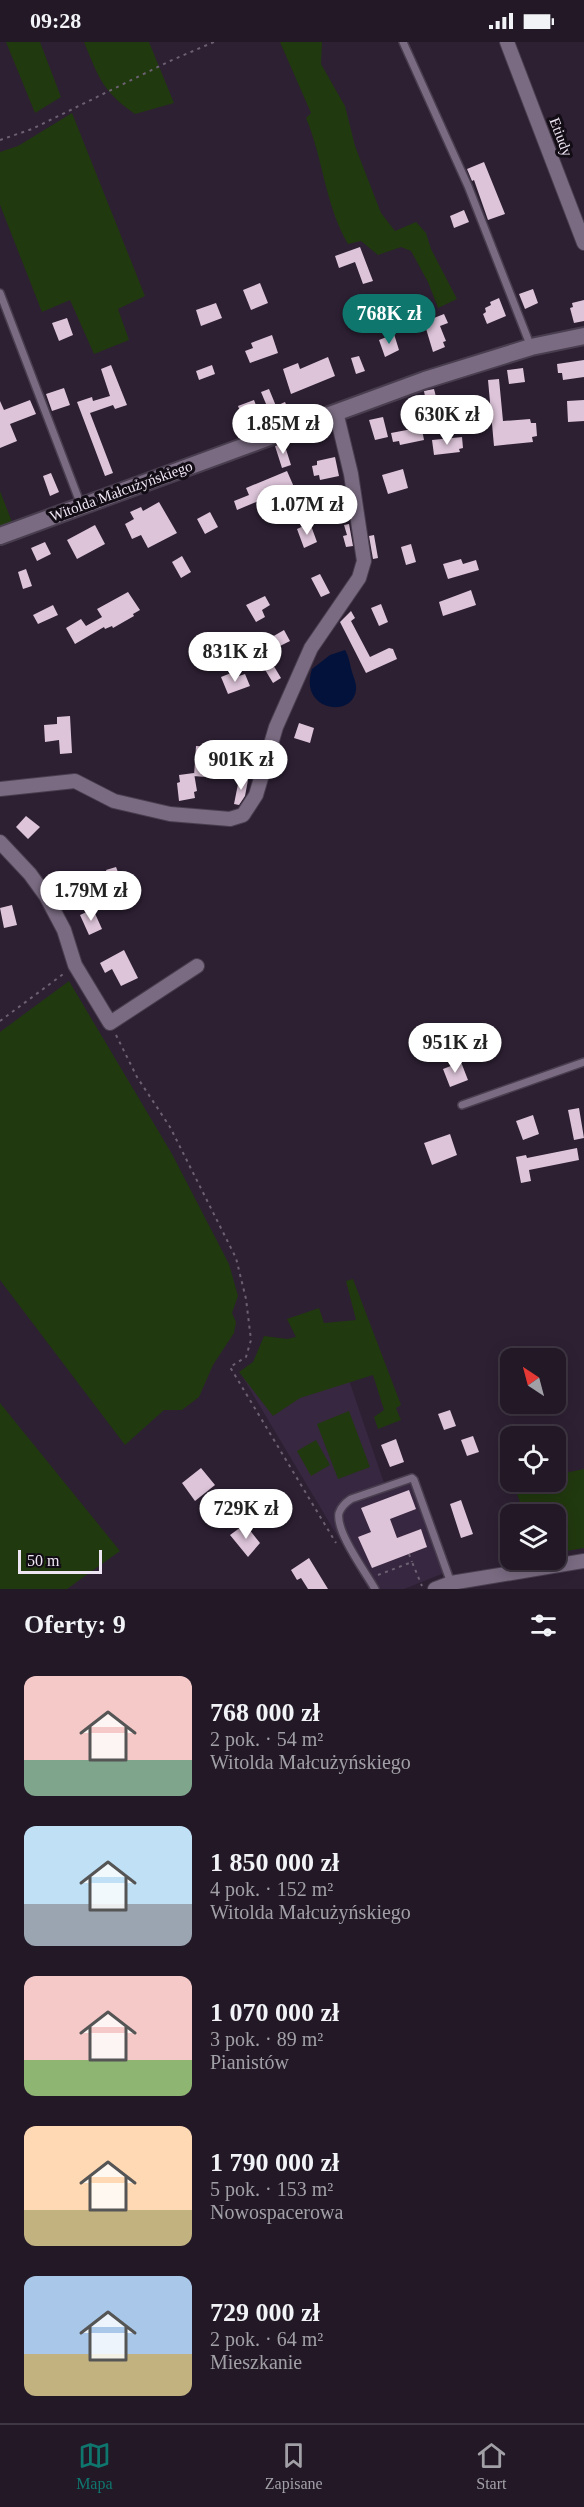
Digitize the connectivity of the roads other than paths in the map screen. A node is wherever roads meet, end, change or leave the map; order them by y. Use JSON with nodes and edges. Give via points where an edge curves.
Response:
{"nodes":[{"id":1,"x":403,"y":42,"type":"edge"},
{"id":2,"x":507,"y":42,"type":"edge"},
{"id":3,"x":584,"y":243,"type":"edge"},
{"id":4,"x":0,"y":293,"type":"edge"},
{"id":5,"x":584,"y":336,"type":"edge"},
{"id":6,"x":531,"y":347,"type":"junction"},
{"id":7,"x":336,"y":412,"type":"junction"},
{"id":8,"x":81,"y":505,"type":"junction"},
{"id":9,"x":0,"y":536,"type":"edge"},
{"id":10,"x":0,"y":789,"type":"edge"},
{"id":11,"x":0,"y":842,"type":"edge"},
{"id":12,"x":197,"y":966,"type":"dead end"},
{"id":13,"x":584,"y":1062,"type":"edge"},
{"id":14,"x":462,"y":1105,"type":"dead end"},
{"id":15,"x":584,"y":1561,"type":"edge"},
{"id":16,"x":451,"y":1584,"type":"junction"},
{"id":17,"x":375,"y":1589,"type":"edge"},
{"id":18,"x":435,"y":1589,"type":"edge"}],
"edges":[{"from":1,"to":6,"type":"lane","via":[[468,186]]},
{"from":2,"to":3,"type":"street","name":"Etiudy"},
{"from":4,"to":8,"type":"lane"},
{"from":5,"to":6,"type":"street","name":"Witolda Małcużyńskiego"},
{"from":6,"to":7,"type":"street","name":"Witolda Małcużyńskiego"},
{"from":7,"to":8,"type":"street","name":"Witolda Małcużyńskiego"},
{"from":7,"to":10,"type":"street","via":[[353,484],[364,561],[359,578],[311,648],[276,727],[256,795],[243,815],[230,819],[170,814],[114,801],[75,781]]},
{"from":8,"to":9,"type":"street","name":"Witolda Małcużyńskiego"},
{"from":11,"to":12,"type":"street","via":[[46,896],[64,930],[75,965],[110,1023]]},
{"from":13,"to":14,"type":"lane"},
{"from":15,"to":16,"type":"street"},
{"from":16,"to":17,"type":"lane","via":[[412,1478],[351,1499],[340,1509],[341,1530]]},
{"from":16,"to":18,"type":"street"}]}
